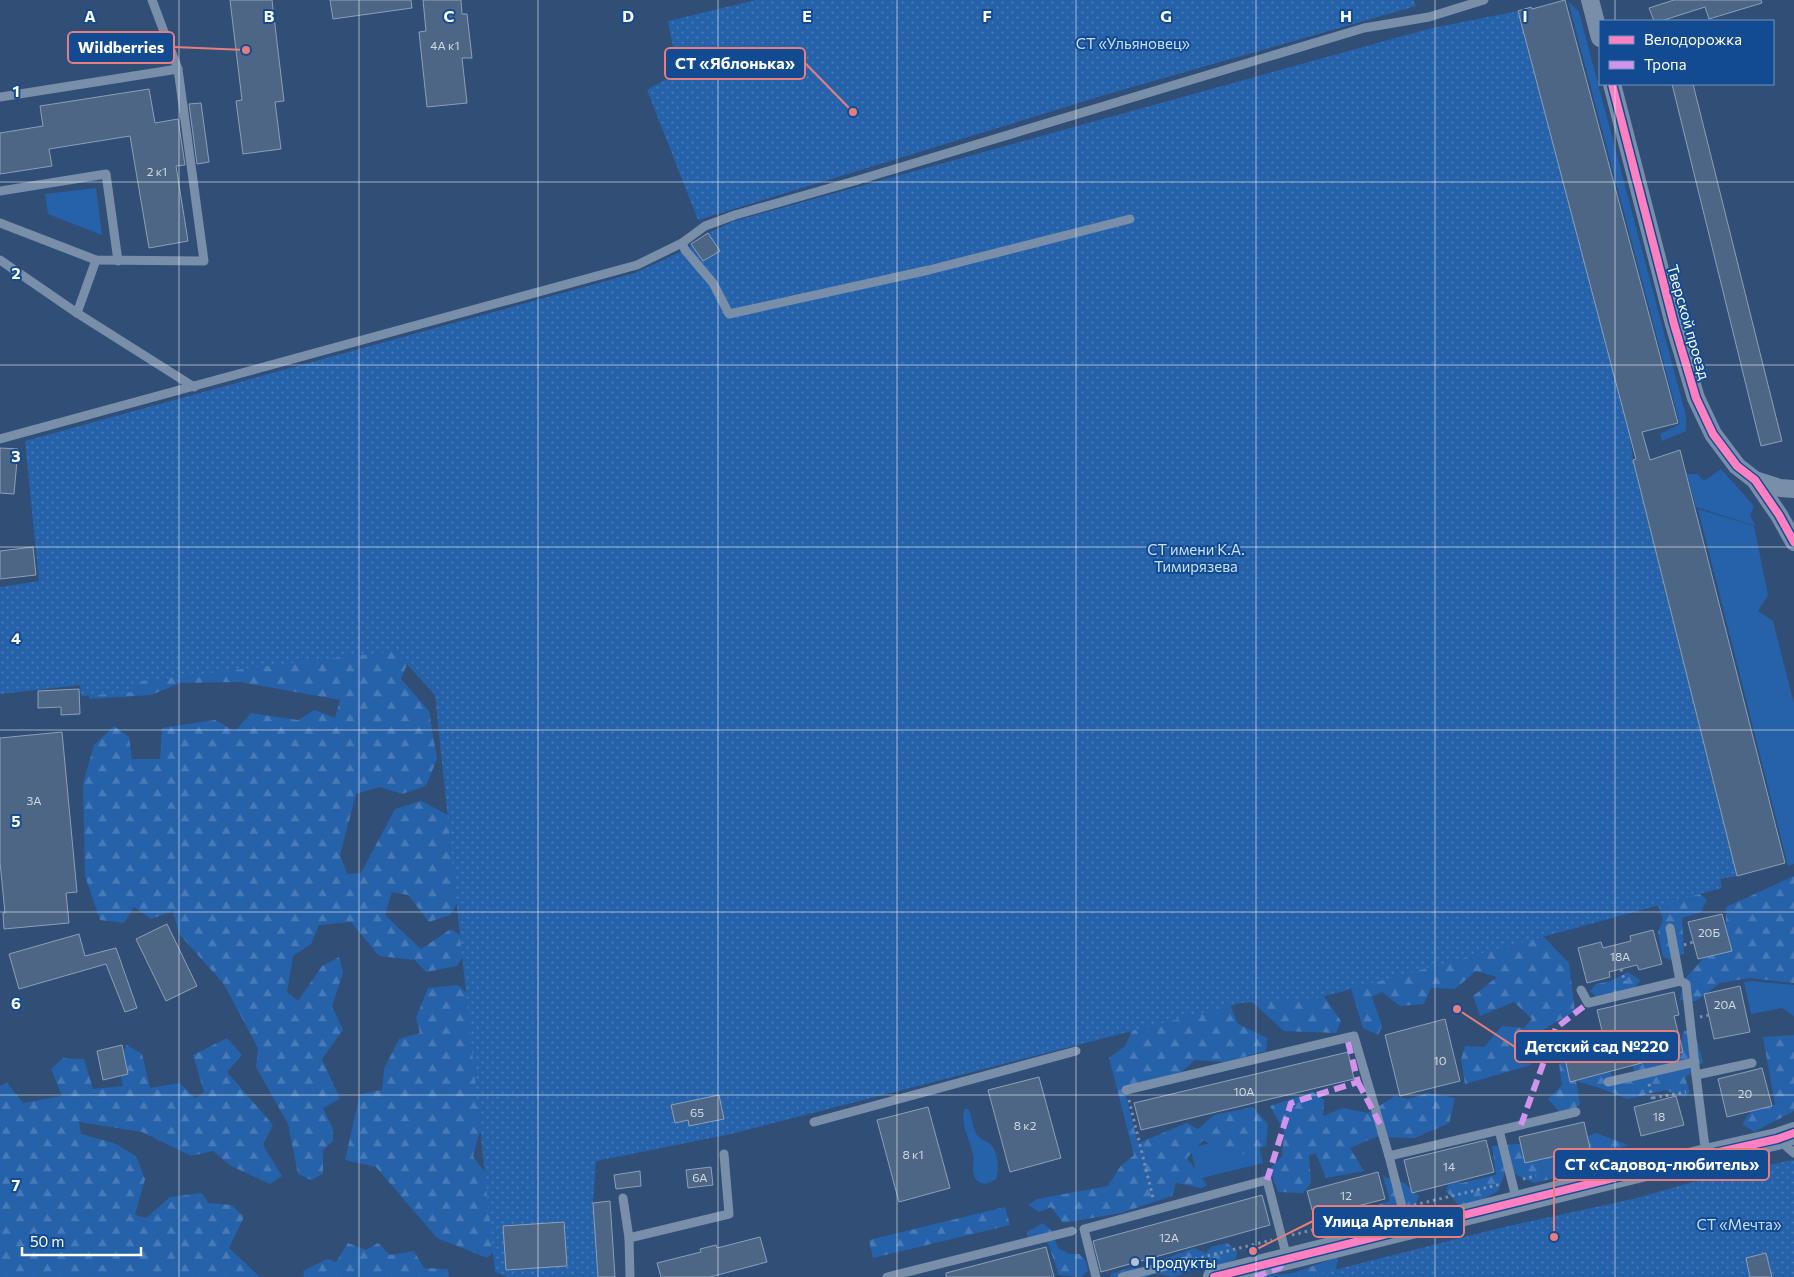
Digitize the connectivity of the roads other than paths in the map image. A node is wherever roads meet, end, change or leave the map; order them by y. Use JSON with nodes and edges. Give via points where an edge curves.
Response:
{"nodes":[{"id":1,"x":152,"y":0,"type":"edge"},
{"id":2,"x":1484,"y":0,"type":"edge"},
{"id":3,"x":1590,"y":0,"type":"edge"},
{"id":4,"x":1599,"y":34,"type":"edge"},
{"id":5,"x":178,"y":69,"type":"junction"},
{"id":6,"x":1612,"y":85,"type":"edge"},
{"id":7,"x":0,"y":97,"type":"edge"},
{"id":8,"x":0,"y":191,"type":"edge"},
{"id":9,"x":1130,"y":219,"type":"dead end"},
{"id":10,"x":0,"y":223,"type":"edge"},
{"id":11,"x":682,"y":243,"type":"junction"},
{"id":12,"x":0,"y":260,"type":"edge"},
{"id":13,"x":96,"y":260,"type":"junction"},
{"id":14,"x":118,"y":261,"type":"junction"},
{"id":15,"x":77,"y":313,"type":"junction"},
{"id":16,"x":194,"y":387,"type":"junction"},
{"id":17,"x":0,"y":439,"type":"edge"},
{"id":18,"x":1755,"y":480,"type":"junction"},
{"id":19,"x":1794,"y":489,"type":"edge"},
{"id":20,"x":1794,"y":542,"type":"edge"},
{"id":21,"x":1670,"y":928,"type":"dead end"},
{"id":22,"x":1680,"y":981,"type":"junction"},
{"id":23,"x":1580,"y":990,"type":"dead end"},
{"id":24,"x":1076,"y":1050,"type":"dead end"},
{"id":25,"x":1695,"y":1062,"type":"junction"},
{"id":26,"x":1752,"y":1063,"type":"dead end"},
{"id":27,"x":1696,"y":1075,"type":"junction"},
{"id":28,"x":1608,"y":1082,"type":"dead end"},
{"id":29,"x":1126,"y":1090,"type":"road end"},
{"id":30,"x":1576,"y":1112,"type":"dead end"},
{"id":31,"x":814,"y":1122,"type":"dead end"},
{"id":32,"x":1499,"y":1130,"type":"junction"},
{"id":33,"x":1788,"y":1142,"type":"edge"},
{"id":34,"x":724,"y":1154,"type":"dead end"},
{"id":35,"x":1706,"y":1155,"type":"junction"},
{"id":36,"x":1389,"y":1156,"type":"junction"},
{"id":37,"x":623,"y":1198,"type":"dead end"},
{"id":38,"x":1517,"y":1203,"type":"junction"},
{"id":39,"x":1408,"y":1230,"type":"junction"},
{"id":40,"x":1072,"y":1231,"type":"dead end"},
{"id":41,"x":629,"y":1238,"type":"junction"},
{"id":42,"x":1288,"y":1258,"type":"junction"},
{"id":43,"x":1186,"y":1261,"type":"dead end"},
{"id":44,"x":630,"y":1277,"type":"edge"},
{"id":45,"x":887,"y":1277,"type":"edge"},
{"id":46,"x":1096,"y":1277,"type":"edge"},
{"id":47,"x":1122,"y":1277,"type":"edge"},
{"id":48,"x":1214,"y":1277,"type":"edge"}],
"edges":[{"from":1,"to":5,"type":"lane"},
{"from":2,"to":11,"type":"lane","via":[[1429,17],[1364,28],[735,215],[705,226]]},
{"from":3,"to":4,"type":"street"},
{"from":5,"to":7,"type":"lane"},
{"from":5,"to":14,"type":"lane","via":[[204,261]]},
{"from":6,"to":18,"type":"street","name":"Тверской проезд","via":[[1696,398],[1713,434],[1737,466]]},
{"from":8,"to":14,"type":"lane","via":[[106,174]]},
{"from":9,"to":11,"type":"lane","via":[[930,270],[729,314],[713,282]]},
{"from":10,"to":13,"type":"lane"},
{"from":11,"to":16,"type":"lane","via":[[638,265]]},
{"from":12,"to":15,"type":"lane"},
{"from":13,"to":14,"type":"lane"},
{"from":13,"to":15,"type":"lane"},
{"from":15,"to":16,"type":"lane"},
{"from":16,"to":17,"type":"lane"},
{"from":18,"to":19,"type":"street"},
{"from":18,"to":20,"type":"street","name":"Тверской проезд"},
{"from":21,"to":22,"type":"lane"},
{"from":22,"to":23,"type":"lane","via":[[1588,1003]]},
{"from":22,"to":25,"type":"lane","via":[[1686,984]]},
{"from":24,"to":31,"type":"lane"},
{"from":25,"to":27,"type":"lane"},
{"from":25,"to":28,"type":"lane"},
{"from":26,"to":27,"type":"lane"},
{"from":27,"to":35,"type":"lane"},
{"from":29,"to":36,"type":"lane","via":[[1354,1036]]},
{"from":30,"to":32,"type":"lane"},
{"from":32,"to":36,"type":"lane"},
{"from":32,"to":38,"type":"lane"},
{"from":33,"to":35,"type":"street"},
{"from":34,"to":41,"type":"lane","via":[[729,1214]]},
{"from":35,"to":38,"type":"street"},
{"from":36,"to":39,"type":"lane"},
{"from":37,"to":41,"type":"lane"},
{"from":38,"to":39,"type":"street"},
{"from":39,"to":42,"type":"street"},
{"from":40,"to":45,"type":"lane"},
{"from":41,"to":44,"type":"lane"},
{"from":42,"to":46,"type":"lane","via":[[1267,1180],[1084,1229]]},
{"from":42,"to":48,"type":"street"},
{"from":43,"to":47,"type":"lane"}]}
